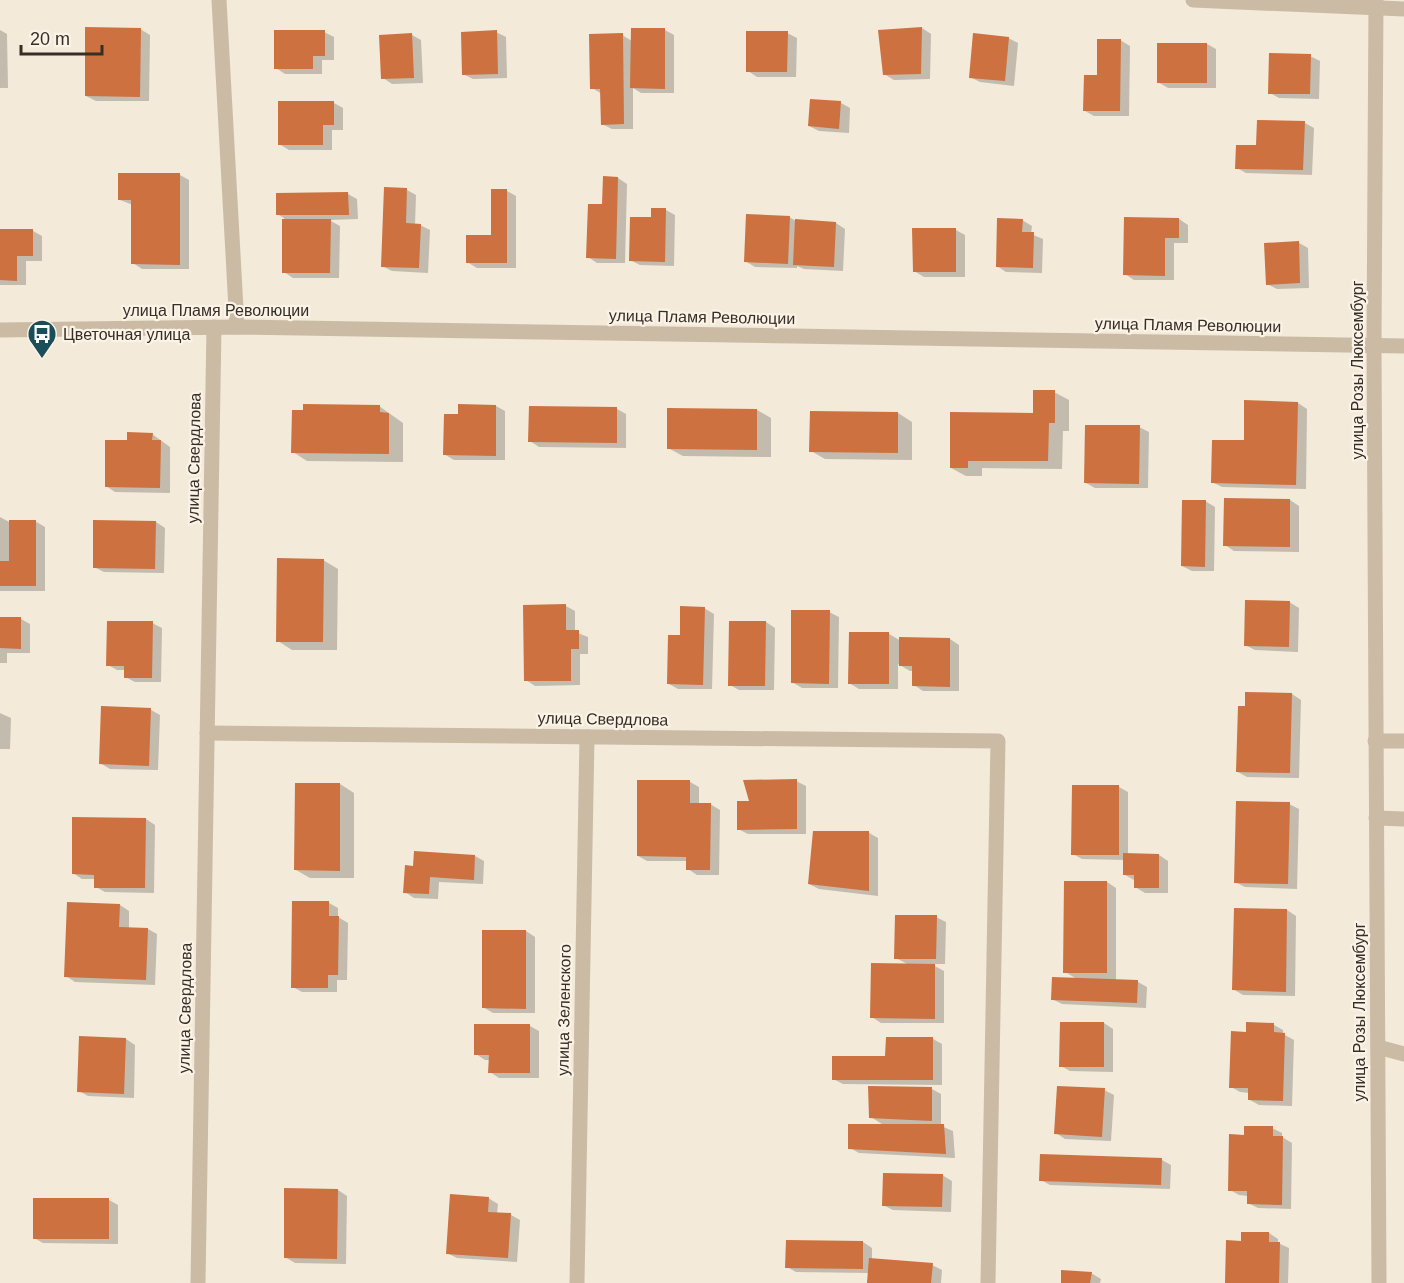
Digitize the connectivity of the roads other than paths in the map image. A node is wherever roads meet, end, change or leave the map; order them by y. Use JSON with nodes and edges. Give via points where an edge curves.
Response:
{"nodes":[{"id":1,"x":219,"y":0,"type":"edge"},
{"id":2,"x":1193,"y":0,"type":"edge"},
{"id":3,"x":1376,"y":4,"type":"edge"},
{"id":4,"x":1404,"y":9,"type":"edge"},
{"id":5,"x":214,"y":327,"type":"junction"},
{"id":6,"x":237,"y":327,"type":"junction"},
{"id":7,"x":0,"y":330,"type":"edge"},
{"id":8,"x":1374,"y":346,"type":"junction"},
{"id":9,"x":1404,"y":346,"type":"edge"},
{"id":10,"x":207,"y":734,"type":"junction"},
{"id":11,"x":587,"y":737,"type":"junction"},
{"id":12,"x":1375,"y":741,"type":"junction"},
{"id":13,"x":1404,"y":741,"type":"edge"},
{"id":14,"x":1376,"y":818,"type":"junction"},
{"id":15,"x":1404,"y":819,"type":"edge"},
{"id":16,"x":1378,"y":1047,"type":"junction"},
{"id":17,"x":1404,"y":1054,"type":"edge"},
{"id":18,"x":198,"y":1283,"type":"edge"},
{"id":19,"x":577,"y":1283,"type":"edge"},
{"id":20,"x":988,"y":1283,"type":"edge"},
{"id":21,"x":1379,"y":1283,"type":"edge"}],
"edges":[{"from":1,"to":6,"type":"street"},
{"from":2,"to":3,"type":"street"},
{"from":3,"to":4,"type":"street"},
{"from":3,"to":8,"type":"street","name":"улица Розы Люксембург"},
{"from":5,"to":6,"type":"street","name":"улица Пламя Революции"},
{"from":5,"to":7,"type":"street","name":"улица Пламя Революции"},
{"from":5,"to":10,"type":"street","name":"улица Свердлова"},
{"from":6,"to":8,"type":"street","name":"улица Пламя Революции"},
{"from":8,"to":9,"type":"street","name":"улица Пламя Революции"},
{"from":8,"to":12,"type":"street","name":"улица Розы Люксембург"},
{"from":10,"to":11,"type":"street","name":"улица Свердлова"},
{"from":10,"to":18,"type":"street","name":"улица Свердлова"},
{"from":11,"to":19,"type":"street","name":"улица Зеленского"},
{"from":11,"to":20,"type":"street","name":"улица Свердлова","via":[[998,741]]},
{"from":12,"to":13,"type":"street"},
{"from":12,"to":14,"type":"street","name":"улица Розы Люксембург"},
{"from":14,"to":15,"type":"street"},
{"from":14,"to":16,"type":"street","name":"улица Розы Люксембург"},
{"from":16,"to":17,"type":"street"},
{"from":16,"to":21,"type":"street","name":"улица Розы Люксембург"}]}
